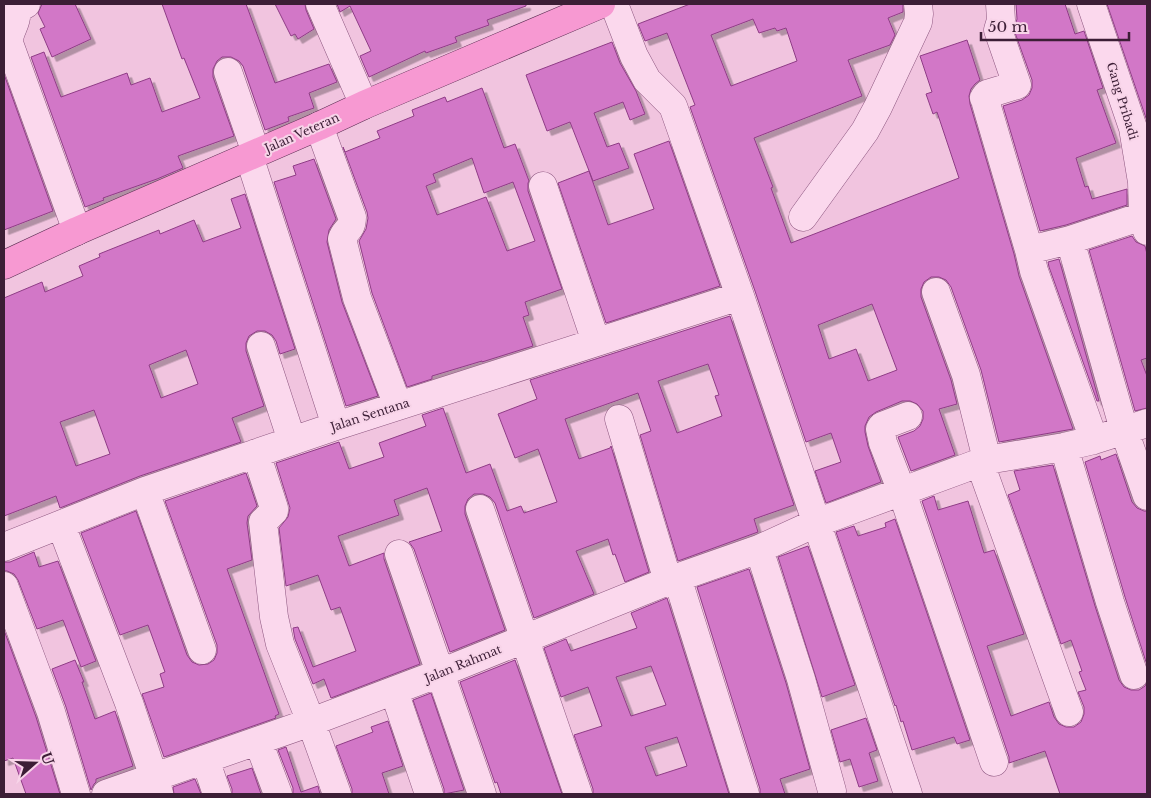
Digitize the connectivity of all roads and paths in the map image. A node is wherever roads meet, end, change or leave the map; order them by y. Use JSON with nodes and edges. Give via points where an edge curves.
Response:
{"nodes":[{"id":1,"x":320,"y":4,"type":"edge"},
{"id":2,"x":601,"y":4,"type":"edge"},
{"id":3,"x":614,"y":4,"type":"edge"},
{"id":4,"x":918,"y":4,"type":"edge"},
{"id":5,"x":1090,"y":4,"type":"edge"},
{"id":6,"x":15,"y":6,"type":"edge"},
{"id":7,"x":563,"y":11,"type":"edge"},
{"id":8,"x":1000,"y":12,"type":"edge"},
{"id":9,"x":228,"y":72,"type":"dead end"},
{"id":10,"x":364,"y":105,"type":"junction"},
{"id":11,"x":319,"y":126,"type":"junction"},
{"id":12,"x":253,"y":154,"type":"junction"},
{"id":13,"x":543,"y":186,"type":"dead end"},
{"id":14,"x":803,"y":217,"type":"dead end"},
{"id":15,"x":1146,"y":222,"type":"edge"},
{"id":16,"x":77,"y":232,"type":"junction"},
{"id":17,"x":1070,"y":240,"type":"junction"},
{"id":18,"x":1029,"y":250,"type":"junction"},
{"id":19,"x":4,"y":265,"type":"edge"},
{"id":20,"x":936,"y":292,"type":"dead end"},
{"id":21,"x":740,"y":296,"type":"junction"},
{"id":22,"x":596,"y":342,"type":"junction"},
{"id":23,"x":261,"y":346,"type":"dead end"},
{"id":24,"x":398,"y":406,"type":"junction"},
{"id":25,"x":908,"y":416,"type":"dead end"},
{"id":26,"x":619,"y":419,"type":"dead end"},
{"id":27,"x":336,"y":426,"type":"junction"},
{"id":28,"x":1136,"y":427,"type":"edge"},
{"id":29,"x":1094,"y":440,"type":"junction"},
{"id":30,"x":292,"y":441,"type":"junction"},
{"id":31,"x":1064,"y":447,"type":"junction"},
{"id":32,"x":256,"y":454,"type":"junction"},
{"id":33,"x":984,"y":462,"type":"junction"},
{"id":34,"x":145,"y":491,"type":"junction"},
{"id":35,"x":902,"y":492,"type":"junction"},
{"id":36,"x":1147,"y":496,"type":"edge"},
{"id":37,"x":480,"y":509,"type":"dead end"},
{"id":38,"x":816,"y":523,"type":"junction"},
{"id":39,"x":61,"y":525,"type":"junction"},
{"id":40,"x":4,"y":547,"type":"edge"},
{"id":41,"x":759,"y":549,"type":"junction"},
{"id":42,"x":398,"y":554,"type":"dead end"},
{"id":43,"x":673,"y":579,"type":"junction"},
{"id":44,"x":4,"y":586,"type":"edge"},
{"id":45,"x":524,"y":639,"type":"junction"},
{"id":46,"x":202,"y":650,"type":"dead end"},
{"id":47,"x":440,"y":673,"type":"junction"},
{"id":48,"x":1134,"y":675,"type":"dead end"},
{"id":49,"x":394,"y":691,"type":"junction"},
{"id":50,"x":1069,"y":712,"type":"dead end"},
{"id":51,"x":311,"y":722,"type":"junction"},
{"id":52,"x":258,"y":741,"type":"junction"},
{"id":53,"x":205,"y":760,"type":"junction"},
{"id":54,"x":994,"y":762,"type":"dead end"},
{"id":55,"x":156,"y":786,"type":"edge"},
{"id":56,"x":832,"y":791,"type":"dead end"},
{"id":57,"x":76,"y":794,"type":"edge"},
{"id":58,"x":106,"y":794,"type":"edge"},
{"id":59,"x":217,"y":794,"type":"edge"},
{"id":60,"x":278,"y":794,"type":"edge"},
{"id":61,"x":336,"y":794,"type":"edge"},
{"id":62,"x":429,"y":794,"type":"edge"},
{"id":63,"x":482,"y":794,"type":"edge"},
{"id":64,"x":578,"y":794,"type":"edge"},
{"id":65,"x":745,"y":794,"type":"edge"},
{"id":66,"x":908,"y":794,"type":"edge"}],
"edges":[{"from":1,"to":10,"type":"street"},
{"from":2,"to":7,"type":"main road","name":"Jalan Veteran"},
{"from":3,"to":21,"type":"street","via":[[646,80],[673,106]]},
{"from":4,"to":14,"type":"street","via":[[918,22],[865,131]]},
{"from":5,"to":15,"type":"street","name":"Gang Pribadi","via":[[1133,128]]},
{"from":6,"to":16,"type":"street","via":[[17,16],[8,38],[9,44]]},
{"from":7,"to":10,"type":"main road","name":"Jalan Veteran"},
{"from":8,"to":18,"type":"street","via":[[998,30],[1016,84],[984,98]]},
{"from":9,"to":12,"type":"street"},
{"from":10,"to":11,"type":"main road","name":"Jalan Veteran"},
{"from":11,"to":12,"type":"main road","name":"Jalan Veteran"},
{"from":11,"to":24,"type":"street","via":[[352,217],[351,227],[342,240],[350,273]]},
{"from":12,"to":16,"type":"main road","name":"Jalan Veteran"},
{"from":12,"to":27,"type":"street"},
{"from":13,"to":22,"type":"street"},
{"from":15,"to":17,"type":"street"},
{"from":16,"to":19,"type":"main road","name":"Jalan Veteran"},
{"from":17,"to":18,"type":"street"},
{"from":17,"to":28,"type":"street"},
{"from":18,"to":29,"type":"street"},
{"from":20,"to":33,"type":"street","via":[[966,375]]},
{"from":21,"to":22,"type":"street","name":"Jalan Sentana"},
{"from":21,"to":38,"type":"street"},
{"from":22,"to":24,"type":"street","name":"Jalan Sentana"},
{"from":23,"to":30,"type":"street"},
{"from":24,"to":27,"type":"street","name":"Jalan Sentana"},
{"from":25,"to":35,"type":"street","via":[[880,429]]},
{"from":26,"to":43,"type":"street"},
{"from":27,"to":30,"type":"street","name":"Jalan Sentana"},
{"from":28,"to":29,"type":"street","name":"Jalan Rahmat"},
{"from":28,"to":36,"type":"street"},
{"from":29,"to":31,"type":"street","name":"Jalan Rahmat"},
{"from":30,"to":32,"type":"street","name":"Jalan Sentana"},
{"from":31,"to":33,"type":"street","name":"Jalan Rahmat"},
{"from":31,"to":48,"type":"street"},
{"from":32,"to":34,"type":"street","name":"Jalan Sentana"},
{"from":32,"to":51,"type":"street","via":[[274,508],[263,522],[274,617],[280,644]]},
{"from":33,"to":35,"type":"street","name":"Jalan Rahmat"},
{"from":33,"to":50,"type":"street"},
{"from":34,"to":39,"type":"street","name":"Jalan Sentana"},
{"from":34,"to":46,"type":"street"},
{"from":35,"to":38,"type":"street","name":"Jalan Rahmat"},
{"from":35,"to":54,"type":"street"},
{"from":37,"to":45,"type":"street"},
{"from":38,"to":41,"type":"street","name":"Jalan Rahmat"},
{"from":38,"to":66,"type":"street"},
{"from":39,"to":40,"type":"street","name":"Jalan Sentana"},
{"from":39,"to":55,"type":"street","via":[[129,703]]},
{"from":41,"to":43,"type":"street","name":"Jalan Rahmat"},
{"from":41,"to":56,"type":"street","via":[[801,679]]},
{"from":42,"to":47,"type":"street"},
{"from":43,"to":45,"type":"street","name":"Jalan Rahmat"},
{"from":43,"to":65,"type":"street"},
{"from":44,"to":57,"type":"street","via":[[51,712]]},
{"from":45,"to":47,"type":"street","name":"Jalan Rahmat"},
{"from":45,"to":64,"type":"street"},
{"from":47,"to":49,"type":"street","name":"Jalan Rahmat"},
{"from":47,"to":63,"type":"street"},
{"from":49,"to":51,"type":"street","name":"Jalan Rahmat"},
{"from":49,"to":62,"type":"street"},
{"from":51,"to":52,"type":"street","name":"Jalan Rahmat"},
{"from":51,"to":61,"type":"street"},
{"from":52,"to":53,"type":"street","name":"Jalan Rahmat"},
{"from":52,"to":60,"type":"street"},
{"from":53,"to":55,"type":"street","name":"Jalan Rahmat"},
{"from":53,"to":59,"type":"street"},
{"from":55,"to":58,"type":"street","name":"Jalan Rahmat"}]}
